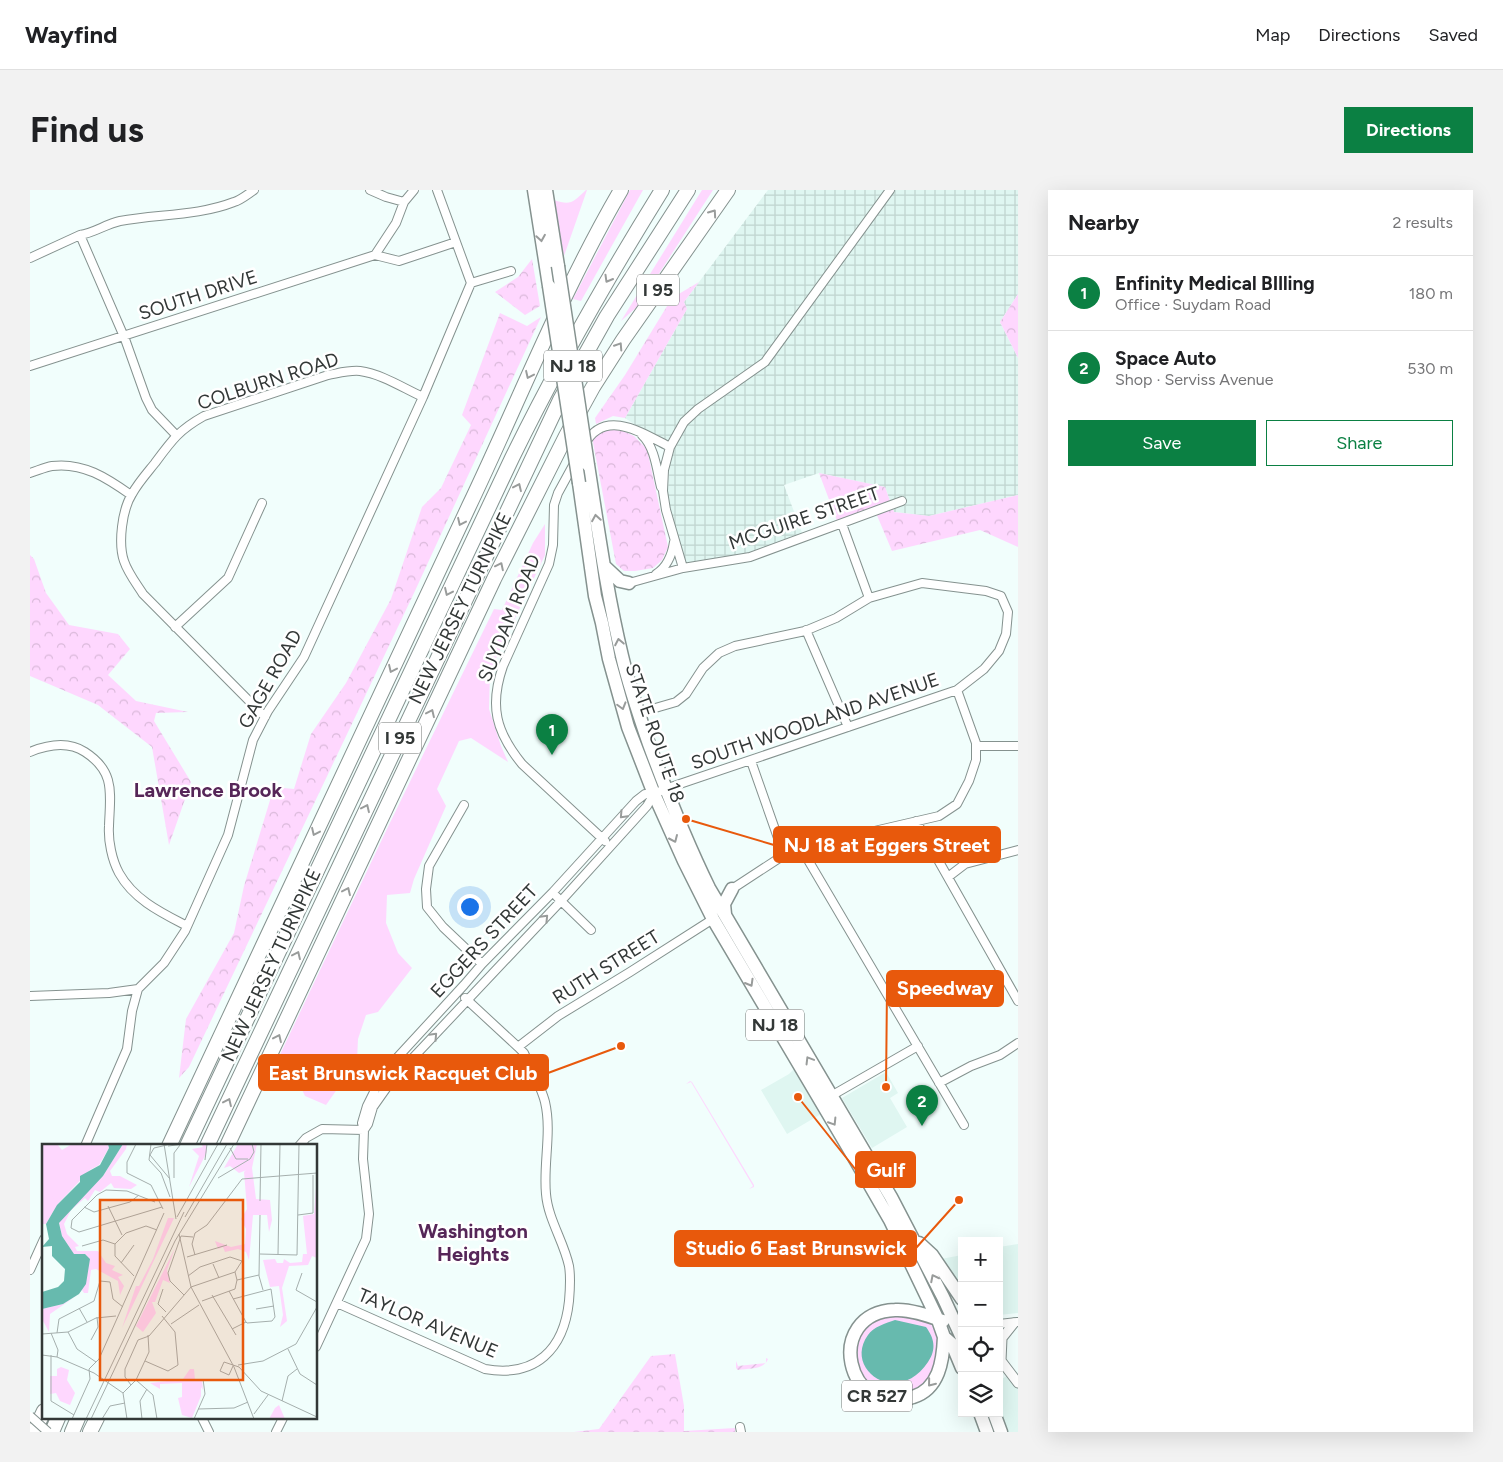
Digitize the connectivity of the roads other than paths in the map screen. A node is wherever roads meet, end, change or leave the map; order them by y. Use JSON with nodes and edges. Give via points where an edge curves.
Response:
{"nodes":[{"id":1,"x":254,"y":190,"type":"edge"},
{"id":2,"x":370,"y":190,"type":"edge"},
{"id":3,"x":414,"y":190,"type":"edge"},
{"id":4,"x":437,"y":190,"type":"edge"},
{"id":5,"x":534,"y":190,"type":"edge"},
{"id":6,"x":546,"y":190,"type":"edge"},
{"id":7,"x":612,"y":190,"type":"edge"},
{"id":8,"x":621,"y":190,"type":"edge"},
{"id":9,"x":652,"y":190,"type":"edge"},
{"id":10,"x":662,"y":190,"type":"edge"},
{"id":11,"x":688,"y":190,"type":"edge"},
{"id":12,"x":890,"y":190,"type":"edge"},
{"id":13,"x":728,"y":192,"type":"edge"},
{"id":14,"x":404,"y":202,"type":"junction"},
{"id":15,"x":80,"y":235,"type":"junction"},
{"id":16,"x":632,"y":237,"type":"junction"},
{"id":17,"x":456,"y":242,"type":"junction"},
{"id":18,"x":375,"y":255,"type":"junction"},
{"id":19,"x":30,"y":258,"type":"edge"},
{"id":20,"x":579,"y":269,"type":"junction"},
{"id":21,"x":511,"y":271,"type":"dead end"},
{"id":22,"x":471,"y":283,"type":"junction"},
{"id":23,"x":124,"y":336,"type":"junction"},
{"id":24,"x":30,"y":366,"type":"edge"},
{"id":25,"x":423,"y":397,"type":"junction"},
{"id":26,"x":637,"y":431,"type":"junction"},
{"id":27,"x":176,"y":435,"type":"junction"},
{"id":28,"x":670,"y":447,"type":"junction"},
{"id":29,"x":30,"y":473,"type":"edge"},
{"id":30,"x":131,"y":495,"type":"junction"},
{"id":31,"x":902,"y":501,"type":"dead end"},
{"id":32,"x":262,"y":503,"type":"dead end"},
{"id":33,"x":666,"y":510,"type":"junction"},
{"id":34,"x":842,"y":524,"type":"junction"},
{"id":35,"x":674,"y":537,"type":"junction"},
{"id":36,"x":604,"y":566,"type":"junction"},
{"id":37,"x":683,"y":568,"type":"junction"},
{"id":38,"x":653,"y":576,"type":"junction"},
{"id":39,"x":629,"y":583,"type":"junction"},
{"id":40,"x":869,"y":598,"type":"junction"},
{"id":41,"x":613,"y":607,"type":"junction"},
{"id":42,"x":175,"y":627,"type":"junction"},
{"id":43,"x":806,"y":630,"type":"junction"},
{"id":44,"x":957,"y":690,"type":"junction"},
{"id":45,"x":638,"y":713,"type":"junction"},
{"id":46,"x":264,"y":717,"type":"junction"},
{"id":47,"x":848,"y":728,"type":"junction"},
{"id":48,"x":976,"y":746,"type":"junction"},
{"id":49,"x":1018,"y":746,"type":"edge"},
{"id":50,"x":30,"y":752,"type":"edge"},
{"id":51,"x":751,"y":761,"type":"junction"},
{"id":52,"x":660,"y":792,"type":"junction"},
{"id":53,"x":464,"y":805,"type":"dead end"},
{"id":54,"x":916,"y":821,"type":"junction"},
{"id":55,"x":602,"y":838,"type":"junction"},
{"id":56,"x":610,"y":846,"type":"junction"},
{"id":57,"x":801,"y":848,"type":"junction"},
{"id":58,"x":1018,"y":850,"type":"edge"},
{"id":59,"x":784,"y":855,"type":"junction"},
{"id":60,"x":948,"y":877,"type":"junction"},
{"id":61,"x":709,"y":888,"type":"junction"},
{"id":62,"x":732,"y":888,"type":"junction"},
{"id":63,"x":553,"y":892,"type":"junction"},
{"id":64,"x":561,"y":901,"type":"junction"},
{"id":65,"x":719,"y":917,"type":"junction"},
{"id":66,"x":187,"y":926,"type":"junction"},
{"id":67,"x":592,"y":930,"type":"dead end"},
{"id":68,"x":482,"y":964,"type":"junction"},
{"id":69,"x":138,"y":989,"type":"junction"},
{"id":70,"x":458,"y":992,"type":"junction"},
{"id":71,"x":30,"y":996,"type":"edge"},
{"id":72,"x":468,"y":1000,"type":"junction"},
{"id":73,"x":1018,"y":1001,"type":"edge"},
{"id":74,"x":1018,"y":1043,"type":"edge"},
{"id":75,"x":407,"y":1045,"type":"junction"},
{"id":76,"x":918,"y":1046,"type":"junction"},
{"id":77,"x":518,"y":1047,"type":"junction"},
{"id":78,"x":416,"y":1054,"type":"junction"},
{"id":79,"x":939,"y":1083,"type":"junction"},
{"id":80,"x":831,"y":1096,"type":"junction"},
{"id":81,"x":964,"y":1125,"type":"dead end"},
{"id":82,"x":364,"y":1130,"type":"junction"},
{"id":83,"x":86,"y":1144,"type":"edge"},
{"id":84,"x":170,"y":1144,"type":"edge"},
{"id":85,"x":188,"y":1144,"type":"edge"},
{"id":86,"x":208,"y":1144,"type":"edge"},
{"id":87,"x":228,"y":1144,"type":"edge"},
{"id":88,"x":301,"y":1144,"type":"edge"},
{"id":89,"x":913,"y":1238,"type":"junction"},
{"id":90,"x":42,"y":1243,"type":"edge"},
{"id":91,"x":30,"y":1270,"type":"edge"},
{"id":92,"x":958,"y":1293,"type":"edge"},
{"id":93,"x":337,"y":1303,"type":"junction"},
{"id":94,"x":1016,"y":1322,"type":"edge"},
{"id":95,"x":1003,"y":1324,"type":"edge"},
{"id":96,"x":953,"y":1327,"type":"edge"},
{"id":97,"x":1003,"y":1337,"type":"edge"},
{"id":98,"x":318,"y":1343,"type":"edge"},
{"id":99,"x":958,"y":1358,"type":"edge"},
{"id":100,"x":1003,"y":1363,"type":"edge"},
{"id":101,"x":1018,"y":1383,"type":"edge"},
{"id":102,"x":42,"y":1415,"type":"edge"},
{"id":103,"x":30,"y":1416,"type":"edge"},
{"id":104,"x":981,"y":1417,"type":"edge"},
{"id":105,"x":995,"y":1417,"type":"edge"},
{"id":106,"x":57,"y":1420,"type":"edge"},
{"id":107,"x":77,"y":1420,"type":"edge"},
{"id":108,"x":97,"y":1420,"type":"edge"},
{"id":109,"x":203,"y":1420,"type":"edge"},
{"id":110,"x":282,"y":1420,"type":"edge"},
{"id":111,"x":34,"y":1432,"type":"edge"},
{"id":112,"x":48,"y":1432,"type":"edge"},
{"id":113,"x":52,"y":1432,"type":"edge"},
{"id":114,"x":72,"y":1432,"type":"edge"},
{"id":115,"x":90,"y":1432,"type":"edge"},
{"id":116,"x":209,"y":1432,"type":"edge"},
{"id":117,"x":276,"y":1432,"type":"edge"},
{"id":118,"x":987,"y":1432,"type":"edge"},
{"id":119,"x":1001,"y":1432,"type":"edge"}],
"edges":[{"from":1,"to":15,"type":"street","via":[[236,202],[216,208],[118,222]]},
{"from":2,"to":14,"type":"street"},
{"from":3,"to":14,"type":"street"},
{"from":4,"to":17,"type":"street"},
{"from":5,"to":52,"type":"highway","name":"STATE ROUTE 18","number":"NJ 18","one_way":true,"bridge":true,"via":[[595,596],[628,727]]},
{"from":36,"to":6,"type":"highway","name":"STATE ROUTE 18","number":"NJ 18","one_way":true,"bridge":true},
{"from":7,"to":20,"type":"highway"},
{"from":8,"to":20,"type":"highway","name":"NEW JERSEY TURNPIKE","number":"I 95"},
{"from":9,"to":16,"type":"highway"},
{"from":10,"to":16,"type":"highway","name":"NEW JERSEY TURNPIKE","number":"I 95"},
{"from":86,"to":11,"type":"highway","name":"NEW JERSEY TURNPIKE","number":"I 95","one_way":true,"via":[[560,400],[606,316]]},
{"from":12,"to":28,"type":"street","via":[[765,362],[698,409],[684,422]]},
{"from":87,"to":13,"type":"highway","name":"NEW JERSEY TURNPIKE","number":"I 95","one_way":true,"via":[[494,579],[566,436],[618,348]]},
{"from":14,"to":18,"type":"street","via":[[396,223]]},
{"from":15,"to":19,"type":"street"},
{"from":15,"to":23,"type":"street"},
{"from":16,"to":85,"type":"highway","name":"NEW JERSEY TURNPIKE","number":"I 95","one_way":true,"via":[[568,347],[512,458]]},
{"from":17,"to":18,"type":"street","via":[[399,261]]},
{"from":17,"to":22,"type":"street"},
{"from":18,"to":23,"type":"street","name":"SOUTH DRIVE"},
{"from":20,"to":84,"type":"highway","name":"NEW JERSEY TURNPIKE","number":"I 95","one_way":true},
{"from":21,"to":22,"type":"street"},
{"from":22,"to":25,"type":"street","name":"GAGE ROAD"},
{"from":23,"to":24,"type":"street","name":"SOUTH DRIVE"},
{"from":23,"to":27,"type":"street","via":[[152,410]]},
{"from":25,"to":27,"type":"street","name":"COLBURN ROAD","via":[[376,376],[346,371],[204,416]]},
{"from":25,"to":46,"type":"street","name":"GAGE ROAD","via":[[304,657]]},
{"from":26,"to":28,"type":"street","name":"SUYDAM ROAD"},
{"from":26,"to":33,"type":"street","via":[[646,438],[651,450]]},
{"from":26,"to":55,"type":"street","name":"SUYDAM ROAD","via":[[614,424],[595,431],[558,493],[554,505],[552,554],[503,666],[496,693],[500,730],[522,764]]},
{"from":27,"to":30,"type":"street","name":"COLBURN ROAD"},
{"from":28,"to":33,"type":"street","via":[[664,470]]},
{"from":29,"to":30,"type":"street","via":[[52,466],[82,468],[103,476]]},
{"from":30,"to":42,"type":"street","name":"COLBURN ROAD","via":[[122,526],[124,560],[143,594]]},
{"from":31,"to":34,"type":"street","name":"MCGUIRE STREET"},
{"from":32,"to":42,"type":"street","via":[[228,578]]},
{"from":33,"to":35,"type":"street"},
{"from":34,"to":37,"type":"street","name":"MCGUIRE STREET","via":[[750,557]]},
{"from":34,"to":40,"type":"street"},
{"from":35,"to":37,"type":"street"},
{"from":35,"to":38,"type":"street","via":[[667,563]]},
{"from":36,"to":39,"type":"highway","via":[[620,581]]},
{"from":36,"to":41,"type":"highway","name":"STATE ROUTE 18","number":"NJ 18"},
{"from":37,"to":38,"type":"street","name":"MCGUIRE STREET"},
{"from":38,"to":39,"type":"street","name":"MCGUIRE STREET"},
{"from":39,"to":41,"type":"highway","via":[[621,590]]},
{"from":40,"to":43,"type":"street","via":[[836,618]]},
{"from":40,"to":44,"type":"street","name":"SOUTH WOODLAND AVENUE","via":[[922,583],[1001,596],[1008,612],[1006,634],[999,651],[984,669]]},
{"from":45,"to":41,"type":"highway","name":"STATE ROUTE 18","number":"NJ 18","one_way":true,"via":[[622,657]]},
{"from":42,"to":46,"type":"street","name":"COLBURN ROAD"},
{"from":43,"to":45,"type":"street","via":[[735,646],[719,653],[676,702]]},
{"from":43,"to":47,"type":"street"},
{"from":44,"to":47,"type":"street","name":"SOUTH WOODLAND AVENUE"},
{"from":44,"to":48,"type":"street"},
{"from":45,"to":52,"type":"highway","name":"STATE ROUTE 18","number":"NJ 18"},
{"from":46,"to":66,"type":"street","name":"GAGE ROAD","via":[[253,740],[228,836]]},
{"from":47,"to":51,"type":"street","name":"SOUTH WOODLAND AVENUE"},
{"from":48,"to":49,"type":"street"},
{"from":48,"to":54,"type":"street","via":[[970,781],[957,804],[939,816]]},
{"from":50,"to":66,"type":"street","via":[[42,747],[72,746],[96,760],[109,782],[108,828],[119,873],[142,900]]},
{"from":51,"to":52,"type":"street","name":"SOUTH WOODLAND AVENUE"},
{"from":51,"to":59,"type":"street"},
{"from":52,"to":55,"type":"street","name":"EGGERS STREET","one_way":true,"via":[[645,794]]},
{"from":52,"to":56,"type":"street","name":"EGGERS STREET"},
{"from":52,"to":61,"type":"highway","name":"STATE ROUTE 18","number":"NJ 18"},
{"from":52,"to":65,"type":"highway","name":"STATE ROUTE 18","number":"NJ 18","one_way":true,"via":[[682,858]]},
{"from":53,"to":68,"type":"street","via":[[429,866],[427,907]]},
{"from":54,"to":57,"type":"street"},
{"from":54,"to":60,"type":"street"},
{"from":55,"to":56,"type":"street","name":"SUYDAM ROAD"},
{"from":55,"to":63,"type":"street","name":"EGGERS STREET"},
{"from":56,"to":64,"type":"street","name":"EGGERS STREET"},
{"from":57,"to":59,"type":"street"},
{"from":57,"to":76,"type":"street"},
{"from":58,"to":60,"type":"street","via":[[964,864]]},
{"from":59,"to":62,"type":"street"},
{"from":60,"to":73,"type":"street"},
{"from":61,"to":62,"type":"highway","via":[[720,891]]},
{"from":61,"to":65,"type":"highway","name":"STATE ROUTE 18","number":"NJ 18"},
{"from":62,"to":65,"type":"highway"},
{"from":63,"to":64,"type":"street"},
{"from":63,"to":68,"type":"street","name":"EGGERS STREET"},
{"from":64,"to":67,"type":"street"},
{"from":72,"to":64,"type":"street","name":"EGGERS STREET","one_way":true},
{"from":65,"to":77,"type":"street","name":"RUTH STREET","via":[[558,1016]]},
{"from":80,"to":65,"type":"highway","name":"STATE ROUTE 18","number":"NJ 18","one_way":true},
{"from":65,"to":96,"type":"highway","name":"STATE ROUTE 18","number":"NJ 18","one_way":true},
{"from":66,"to":69,"type":"street","name":"GAGE ROAD","via":[[164,963]]},
{"from":68,"to":70,"type":"street","name":"EGGERS STREET"},
{"from":69,"to":71,"type":"street"},
{"from":69,"to":83,"type":"street","via":[[128,1050]]},
{"from":70,"to":72,"type":"street","name":"TAYLOR AVENUE"},
{"from":70,"to":75,"type":"street","name":"EGGERS STREET"},
{"from":72,"to":77,"type":"street","name":"TAYLOR AVENUE"},
{"from":78,"to":72,"type":"street","name":"EGGERS STREET","one_way":true},
{"from":74,"to":79,"type":"street","via":[[1000,1055]]},
{"from":75,"to":78,"type":"street"},
{"from":75,"to":82,"type":"street","name":"EGGERS STREET","via":[[384,1072],[374,1090],[362,1123]]},
{"from":76,"to":79,"type":"street"},
{"from":76,"to":80,"type":"street"},
{"from":77,"to":93,"type":"street","name":"TAYLOR AVENUE","via":[[545,1101],[546,1194],[569,1265],[568,1311],[564,1328],[552,1349],[539,1362],[528,1367],[485,1369]]},
{"from":78,"to":82,"type":"street","name":"EGGERS STREET","via":[[380,1095]]},
{"from":79,"to":81,"type":"street"},
{"from":80,"to":89,"type":"highway","name":"STATE ROUTE 18","number":"NJ 18"},
{"from":82,"to":88,"type":"street","via":[[322,1129]]},
{"from":82,"to":93,"type":"street","name":"EGGERS STREET","via":[[363,1159],[369,1214],[366,1239]]},
{"from":89,"to":92,"type":"highway","via":[[932,1255]]},
{"from":96,"to":89,"type":"highway","name":"STATE ROUTE 18","number":"NJ 18","one_way":true},
{"from":90,"to":91,"type":"street"},
{"from":93,"to":98,"type":"street","name":"EGGERS STREET"},
{"from":94,"to":95,"type":"street"},
{"from":94,"to":97,"type":"street"},
{"from":96,"to":96,"type":"highway","number":"CR 527","one_way":true,"via":[[939,1372],[930,1386],[916,1396],[885,1399],[865,1389],[855,1374],[849,1356],[851,1343],[860,1327],[876,1314],[903,1310]]},
{"from":96,"to":99,"type":"highway","name":"STATE ROUTE 18","number":"NJ 18","via":[[952,1344]]},
{"from":100,"to":101,"type":"street"},
{"from":102,"to":111,"type":"highway"},
{"from":103,"to":112,"type":"street","bridge":true},
{"from":104,"to":118,"type":"highway"},
{"from":105,"to":119,"type":"highway"},
{"from":106,"to":113,"type":"highway"},
{"from":107,"to":114,"type":"highway"},
{"from":108,"to":115,"type":"highway"},
{"from":109,"to":116,"type":"street"},
{"from":110,"to":117,"type":"street"}]}
